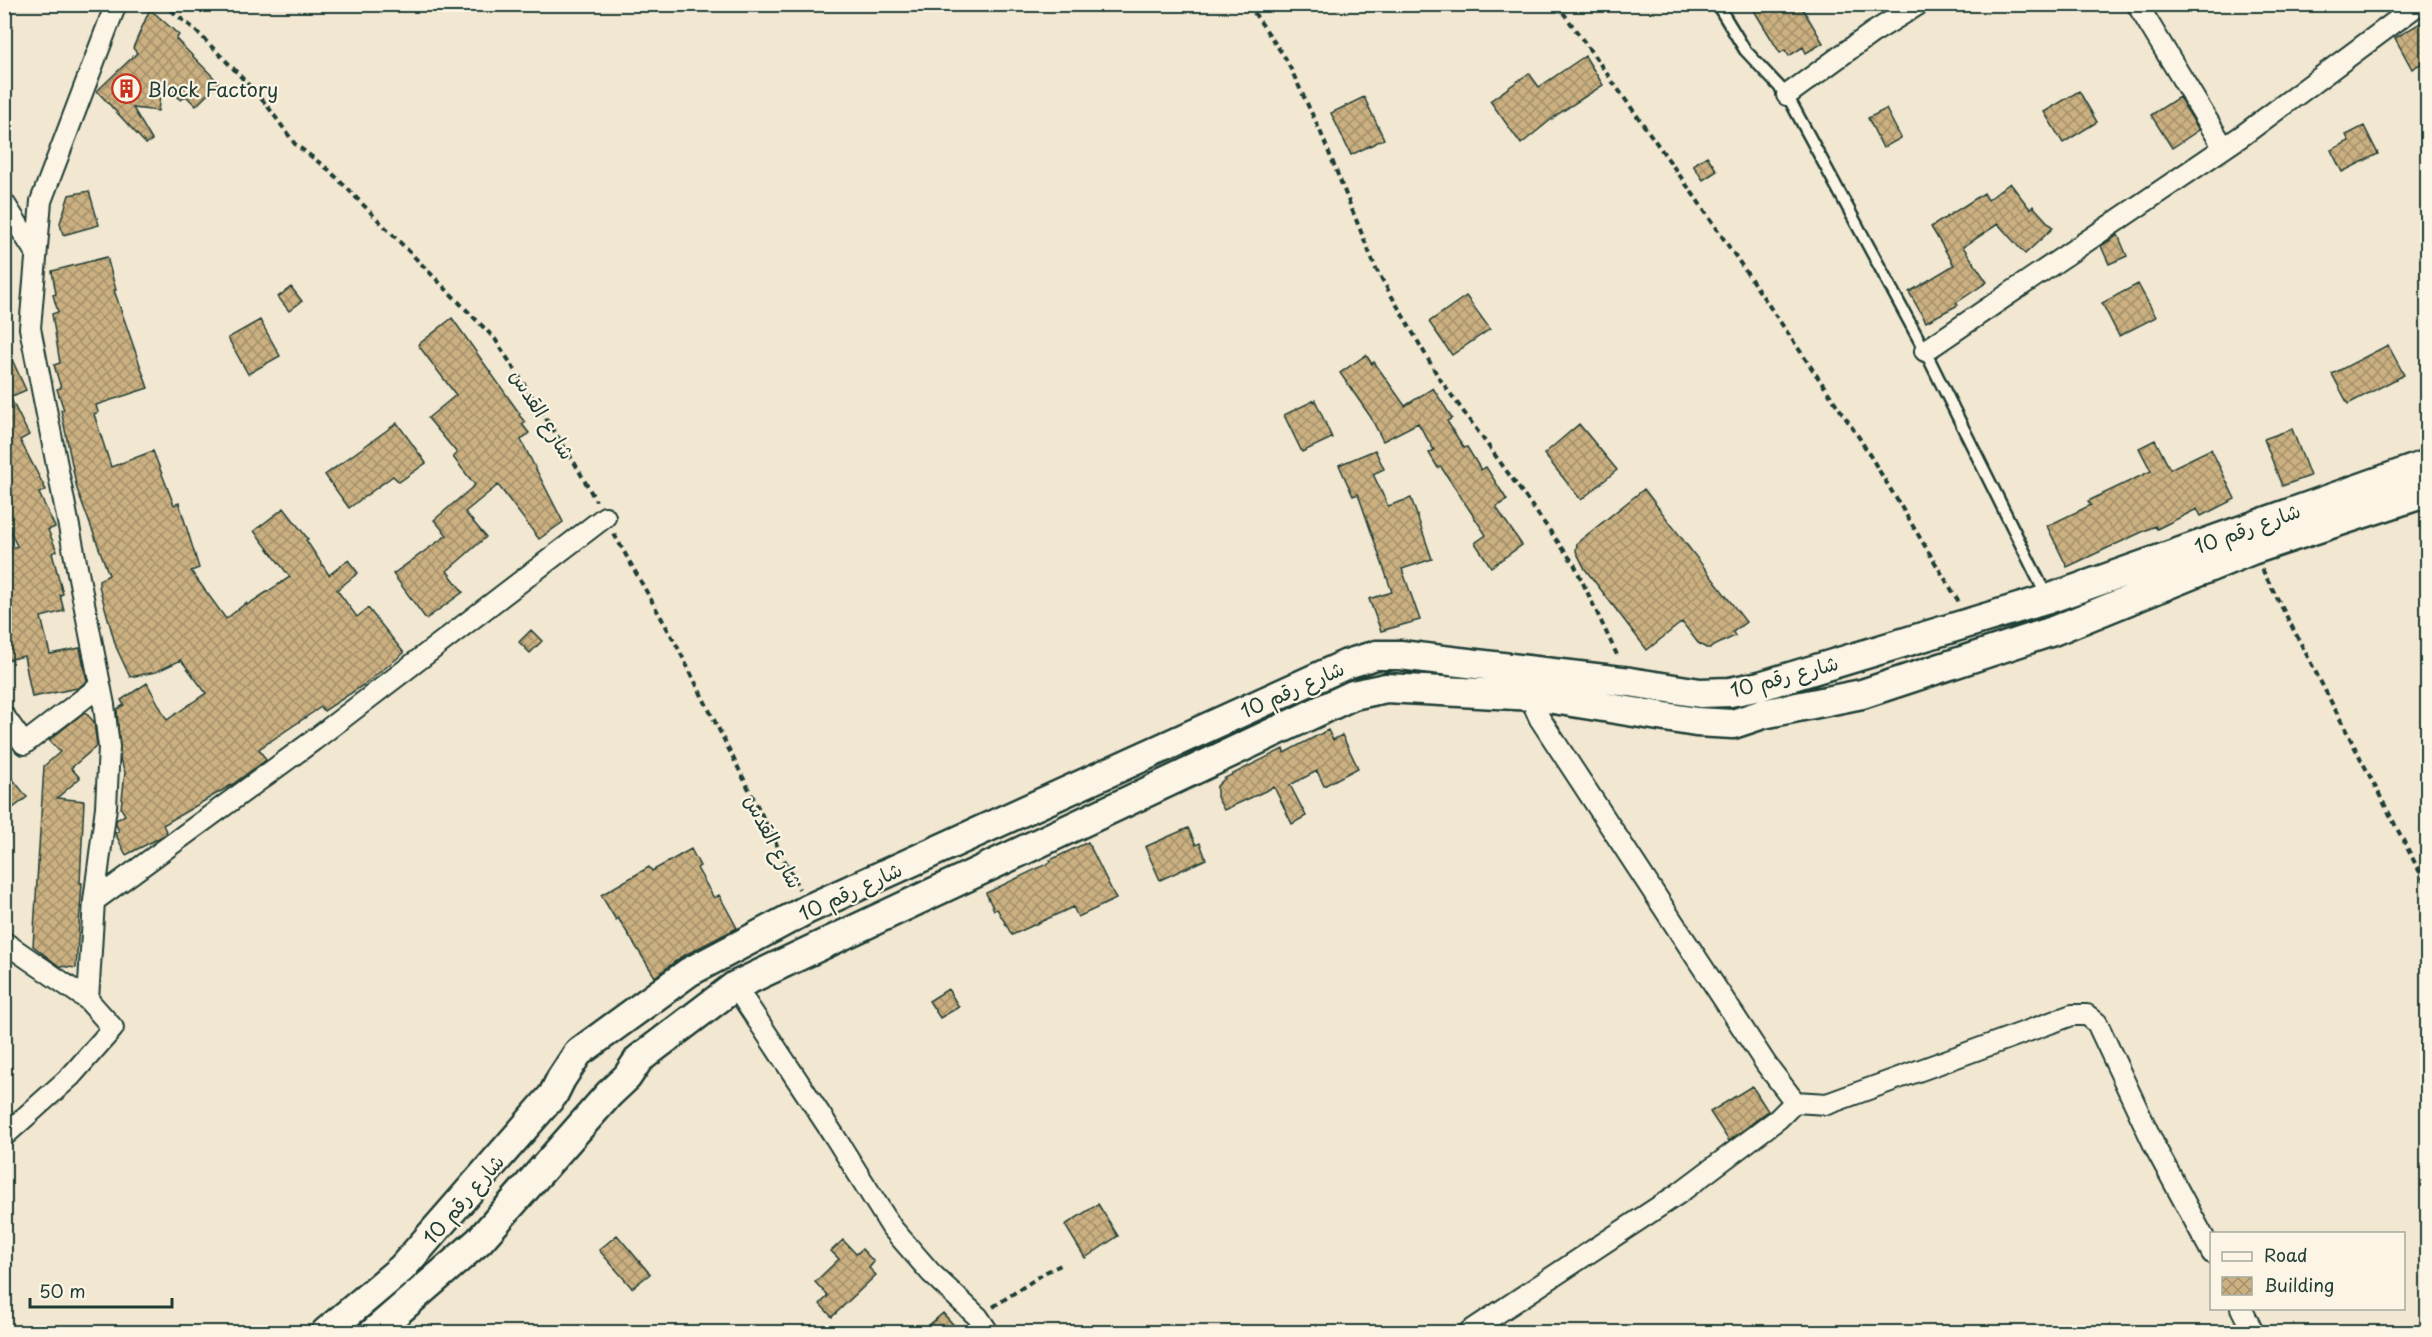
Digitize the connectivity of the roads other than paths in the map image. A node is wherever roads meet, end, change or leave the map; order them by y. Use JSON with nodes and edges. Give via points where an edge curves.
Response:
{"nodes":[{"id":1,"x":116,"y":4,"type":"edge"},
{"id":2,"x":1717,"y":4,"type":"edge"},
{"id":3,"x":1919,"y":4,"type":"edge"},
{"id":4,"x":2137,"y":4,"type":"edge"},
{"id":5,"x":2419,"y":4,"type":"edge"},
{"id":6,"x":2425,"y":4,"type":"edge"},
{"id":7,"x":2427,"y":10,"type":"edge"},
{"id":8,"x":1786,"y":95,"type":"junction"},
{"id":9,"x":2224,"y":148,"type":"junction"},
{"id":10,"x":4,"y":203,"type":"edge"},
{"id":11,"x":36,"y":253,"type":"junction"},
{"id":12,"x":1925,"y":351,"type":"junction"},
{"id":13,"x":2427,"y":464,"type":"edge"},
{"id":14,"x":2427,"y":492,"type":"edge"},
{"id":15,"x":605,"y":516,"type":"road end"},
{"id":16,"x":2048,"y":599,"type":"junction"},
{"id":17,"x":100,"y":686,"type":"junction"},
{"id":18,"x":1535,"y":696,"type":"junction"},
{"id":19,"x":4,"y":716,"type":"edge"},
{"id":20,"x":94,"y":901,"type":"junction"},
{"id":21,"x":4,"y":942,"type":"edge"},
{"id":22,"x":735,"y":986,"type":"junction"},
{"id":23,"x":88,"y":1000,"type":"junction"},
{"id":24,"x":1795,"y":1102,"type":"junction"},
{"id":25,"x":4,"y":1136,"type":"edge"},
{"id":26,"x":2210,"y":1251,"type":"edge"},
{"id":27,"x":2242,"y":1310,"type":"edge"},
{"id":28,"x":983,"y":1325,"type":"edge"},
{"id":29,"x":326,"y":1332,"type":"edge"},
{"id":30,"x":374,"y":1332,"type":"edge"},
{"id":31,"x":1469,"y":1332,"type":"edge"},
{"id":32,"x":2253,"y":1332,"type":"edge"}],
"edges":[{"from":1,"to":11,"type":"street","via":[[41,201]]},
{"from":2,"to":8,"type":"lane","via":[[1745,50]]},
{"from":3,"to":8,"type":"street"},
{"from":4,"to":9,"type":"street"},
{"from":5,"to":9,"type":"street"},
{"from":6,"to":7,"type":"street"},
{"from":8,"to":12,"type":"lane"},
{"from":9,"to":12,"type":"street"},
{"from":10,"to":11,"type":"street"},
{"from":11,"to":17,"type":"street","via":[[30,328]]},
{"from":12,"to":16,"type":"lane"},
{"from":13,"to":16,"type":"main road","name":"شارع رقم 10"},
{"from":14,"to":18,"type":"main road","name":"شارع رقم 10","via":[[2252,550],[2053,631],[1862,694],[1733,724],[1696,722]]},
{"from":15,"to":20,"type":"street","via":[[314,741]]},
{"from":16,"to":29,"type":"main road","name":"شارع رقم 10","via":[[1730,692],[1700,693],[1400,655],[1376,655],[1347,664],[808,909],[689,972],[578,1053],[553,1095],[425,1243],[402,1268]]},
{"from":17,"to":19,"type":"street","via":[[24,744]]},
{"from":17,"to":20,"type":"street","via":[[109,747]]},
{"from":18,"to":22,"type":"main road","name":"شارع رقم 10","via":[[1386,688],[1353,694]]},
{"from":18,"to":24,"type":"street","via":[[1539,719]]},
{"from":20,"to":23,"type":"street"},
{"from":21,"to":23,"type":"street"},
{"from":22,"to":28,"type":"street","via":[[892,1228]]},
{"from":22,"to":30,"type":"main road","name":"شارع رقم 10","via":[[639,1059],[479,1241]]},
{"from":23,"to":25,"type":"street","via":[[113,1028],[71,1076]]},
{"from":24,"to":26,"type":"street","via":[[1827,1104],[2072,1015],[2087,1015],[2097,1023],[2156,1149]]},
{"from":24,"to":31,"type":"street","via":[[1678,1194]]},
{"from":27,"to":32,"type":"street"}]}
